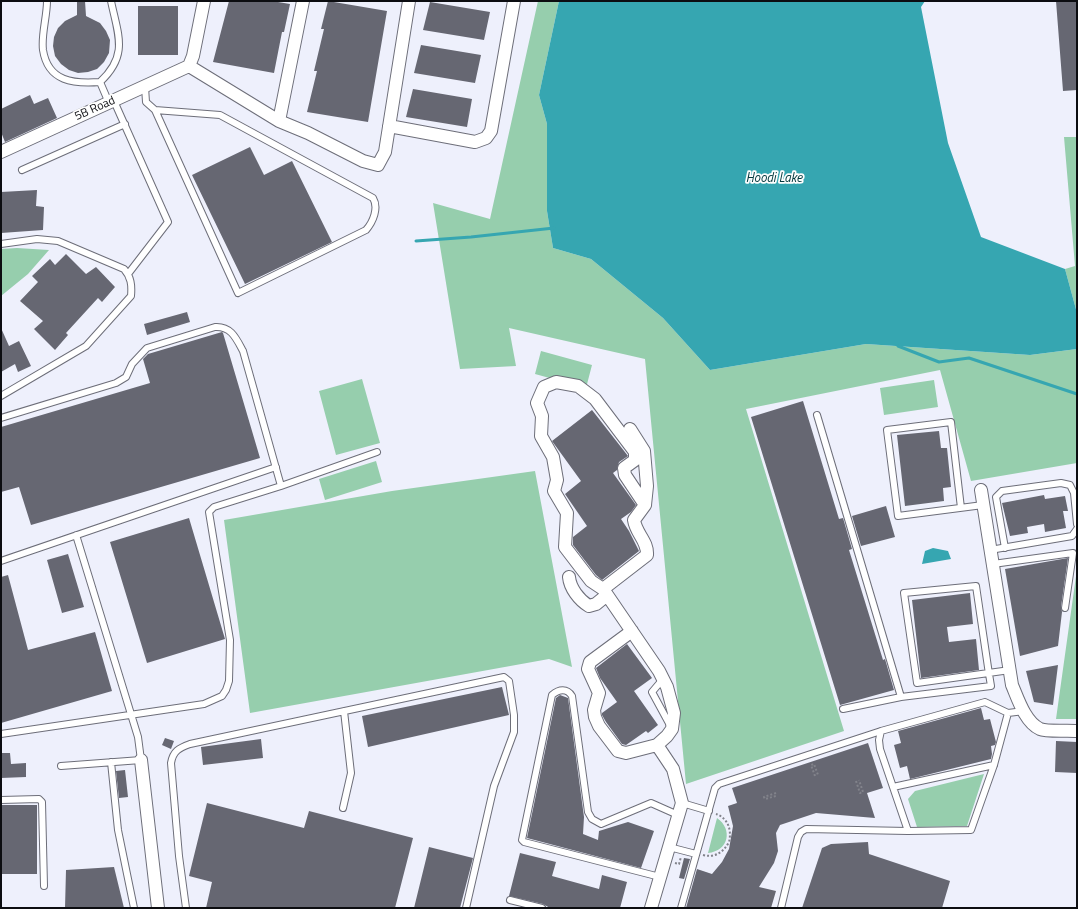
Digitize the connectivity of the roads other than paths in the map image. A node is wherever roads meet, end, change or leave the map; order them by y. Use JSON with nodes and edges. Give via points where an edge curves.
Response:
{"nodes":[{"id":1,"x":47,"y":1,"type":"edge"},
{"id":2,"x":111,"y":1,"type":"edge"},
{"id":3,"x":204,"y":1,"type":"edge"},
{"id":4,"x":303,"y":1,"type":"edge"},
{"id":5,"x":409,"y":1,"type":"edge"},
{"id":6,"x":514,"y":1,"type":"edge"},
{"id":7,"x":189,"y":66,"type":"junction"},
{"id":8,"x":100,"y":82,"type":"junction"},
{"id":9,"x":145,"y":87,"type":"junction"},
{"id":10,"x":112,"y":102,"type":"junction"},
{"id":11,"x":155,"y":110,"type":"junction"},
{"id":12,"x":279,"y":121,"type":"junction"},
{"id":13,"x":125,"y":124,"type":"junction"},
{"id":14,"x":389,"y":126,"type":"junction"},
{"id":15,"x":1,"y":152,"type":"edge"},
{"id":16,"x":22,"y":170,"type":"dead end"},
{"id":17,"x":1,"y":244,"type":"edge"},
{"id":18,"x":128,"y":274,"type":"junction"},
{"id":19,"x":1,"y":396,"type":"edge"},
{"id":20,"x":817,"y":415,"type":"dead end"},
{"id":21,"x":1,"y":418,"type":"edge"},
{"id":22,"x":630,"y":429,"type":"dead end"},
{"id":23,"x":377,"y":452,"type":"dead end"},
{"id":24,"x":276,"y":467,"type":"junction"},
{"id":25,"x":280,"y":486,"type":"junction"},
{"id":26,"x":981,"y":490,"type":"dead end"},
{"id":27,"x":983,"y":505,"type":"junction"},
{"id":28,"x":645,"y":506,"type":"junction"},
{"id":29,"x":961,"y":508,"type":"junction"},
{"id":30,"x":1077,"y":524,"type":"edge"},
{"id":31,"x":1077,"y":528,"type":"edge"},
{"id":32,"x":76,"y":535,"type":"junction"},
{"id":33,"x":1005,"y":548,"type":"junction"},
{"id":34,"x":990,"y":550,"type":"junction"},
{"id":35,"x":1,"y":561,"type":"edge"},
{"id":36,"x":993,"y":564,"type":"junction"},
{"id":37,"x":569,"y":577,"type":"dead end"},
{"id":38,"x":605,"y":592,"type":"junction"},
{"id":39,"x":1065,"y":608,"type":"dead end"},
{"id":40,"x":632,"y":631,"type":"junction"},
{"id":41,"x":1010,"y":670,"type":"junction"},
{"id":42,"x":989,"y":674,"type":"junction"},
{"id":43,"x":901,"y":697,"type":"junction"},
{"id":44,"x":843,"y":709,"type":"dead end"},
{"id":45,"x":344,"y":711,"type":"junction"},
{"id":46,"x":1024,"y":711,"type":"junction"},
{"id":47,"x":130,"y":714,"type":"junction"},
{"id":48,"x":1008,"y":714,"type":"junction"},
{"id":49,"x":882,"y":730,"type":"junction"},
{"id":50,"x":1077,"y":731,"type":"edge"},
{"id":51,"x":1,"y":734,"type":"edge"},
{"id":52,"x":657,"y":745,"type":"junction"},
{"id":53,"x":141,"y":760,"type":"junction"},
{"id":54,"x":111,"y":762,"type":"junction"},
{"id":55,"x":994,"y":765,"type":"junction"},
{"id":56,"x":62,"y":766,"type":"dead end"},
{"id":57,"x":893,"y":788,"type":"junction"},
{"id":58,"x":1,"y":800,"type":"edge"},
{"id":59,"x":682,"y":803,"type":"junction"},
{"id":60,"x":343,"y":808,"type":"dead end"},
{"id":61,"x":709,"y":811,"type":"junction"},
{"id":62,"x":678,"y":815,"type":"junction"},
{"id":63,"x":908,"y":831,"type":"junction"},
{"id":64,"x":669,"y":847,"type":"junction"},
{"id":65,"x":696,"y":854,"type":"junction"},
{"id":66,"x":660,"y":877,"type":"junction"},
{"id":67,"x":44,"y":886,"type":"dead end"},
{"id":68,"x":510,"y":900,"type":"dead end"},
{"id":69,"x":134,"y":908,"type":"edge"},
{"id":70,"x":158,"y":908,"type":"edge"},
{"id":71,"x":186,"y":908,"type":"edge"},
{"id":72,"x":466,"y":908,"type":"edge"},
{"id":73,"x":542,"y":908,"type":"edge"},
{"id":74,"x":651,"y":908,"type":"edge"},
{"id":75,"x":681,"y":908,"type":"edge"},
{"id":76,"x":781,"y":908,"type":"edge"}],
"edges":[{"from":1,"to":8,"type":"lane","via":[[43,49],[48,64],[56,74],[68,81]]},
{"from":2,"to":8,"type":"lane","via":[[120,48],[114,66]]},
{"from":3,"to":7,"type":"street"},
{"from":4,"to":12,"type":"street"},
{"from":5,"to":14,"type":"street"},
{"from":6,"to":14,"type":"street","via":[[491,131],[486,138],[475,142]]},
{"from":7,"to":9,"type":"street","name":"5B Road"},
{"from":7,"to":12,"type":"street"},
{"from":8,"to":10,"type":"lane"},
{"from":9,"to":10,"type":"street","name":"5B Road"},
{"from":9,"to":11,"type":"lane","via":[[146,102]]},
{"from":10,"to":13,"type":"lane"},
{"from":10,"to":15,"type":"street","name":"5B Road"},
{"from":11,"to":11,"type":"lane","via":[[238,293],[366,230],[372,222],[376,203],[373,198],[220,115]]},
{"from":12,"to":14,"type":"street","via":[[362,161],[378,165],[385,152]]},
{"from":13,"to":16,"type":"lane"},
{"from":13,"to":18,"type":"lane","via":[[168,222]]},
{"from":17,"to":18,"type":"lane","via":[[37,239],[58,241],[124,269]]},
{"from":18,"to":19,"type":"lane","via":[[132,287],[131,296],[86,346]]},
{"from":20,"to":43,"type":"lane"},
{"from":21,"to":24,"type":"lane","via":[[116,383],[126,377],[132,364],[147,348],[216,326],[224,326],[233,333],[243,351]]},
{"from":22,"to":28,"type":"street","via":[[644,451],[647,486]]},
{"from":23,"to":25,"type":"lane"},
{"from":24,"to":25,"type":"lane"},
{"from":24,"to":32,"type":"lane"},
{"from":25,"to":47,"type":"lane","via":[[214,507],[209,512],[230,640],[229,681],[226,690],[213,702]]},
{"from":26,"to":27,"type":"street"},
{"from":27,"to":29,"type":"lane"},
{"from":27,"to":34,"type":"street"},
{"from":28,"to":38,"type":"street","via":[[634,520],[635,527],[648,547],[648,555]]},
{"from":28,"to":38,"type":"street","via":[[625,475],[624,468],[635,460],[635,452],[595,399],[578,386],[556,382],[544,387],[537,403],[542,416],[541,436],[553,457],[557,480],[554,490],[567,513],[565,547],[591,581]]},
{"from":29,"to":29,"type":"lane","via":[[898,516],[887,430],[951,422]]},
{"from":30,"to":33,"type":"lane","via":[[1074,493],[1070,485],[1061,483],[1002,491],[996,497]]},
{"from":31,"to":33,"type":"lane","via":[[1072,536]]},
{"from":32,"to":35,"type":"lane"},
{"from":32,"to":47,"type":"lane"},
{"from":33,"to":34,"type":"lane"},
{"from":34,"to":36,"type":"street"},
{"from":36,"to":39,"type":"lane","via":[[1073,553]]},
{"from":36,"to":41,"type":"street"},
{"from":37,"to":38,"type":"street","via":[[570,585],[582,602],[589,606],[596,604]]},
{"from":38,"to":40,"type":"street"},
{"from":40,"to":52,"type":"street","via":[[667,687],[674,713],[672,728]]},
{"from":40,"to":52,"type":"street","via":[[590,662],[588,669],[599,693],[594,710],[595,718],[618,751],[626,752]]},
{"from":41,"to":42,"type":"lane"},
{"from":41,"to":46,"type":"street","via":[[1012,685]]},
{"from":42,"to":42,"type":"lane","via":[[917,683],[904,592],[976,586]]},
{"from":42,"to":43,"type":"lane","via":[[991,686]]},
{"from":43,"to":44,"type":"lane"},
{"from":45,"to":60,"type":"lane","via":[[351,773]]},
{"from":45,"to":71,"type":"lane","via":[[190,744],[176,751],[171,764]]},
{"from":45,"to":72,"type":"lane","via":[[504,677],[509,681],[514,732],[494,786]]},
{"from":46,"to":48,"type":"lane"},
{"from":46,"to":50,"type":"street","via":[[1030,721],[1040,729]]},
{"from":47,"to":51,"type":"lane"},
{"from":47,"to":53,"type":"lane","via":[[138,737]]},
{"from":48,"to":49,"type":"lane","via":[[985,702]]},
{"from":48,"to":55,"type":"lane"},
{"from":49,"to":57,"type":"lane","via":[[880,749]]},
{"from":49,"to":61,"type":"lane","via":[[719,784],[715,788]]},
{"from":52,"to":59,"type":"street","via":[[673,769]]},
{"from":53,"to":54,"type":"lane"},
{"from":53,"to":70,"type":"street"},
{"from":54,"to":56,"type":"lane"},
{"from":54,"to":69,"type":"lane","via":[[118,830]]},
{"from":55,"to":57,"type":"lane"},
{"from":55,"to":63,"type":"lane","via":[[970,830]]},
{"from":57,"to":63,"type":"lane"},
{"from":58,"to":67,"type":"lane","via":[[42,802]]},
{"from":59,"to":61,"type":"lane"},
{"from":59,"to":62,"type":"street"},
{"from":61,"to":65,"type":"lane"},
{"from":62,"to":64,"type":"street"},
{"from":62,"to":66,"type":"lane","via":[[651,803],[601,824],[592,819],[588,812],[572,696],[566,690],[552,695],[522,840]]},
{"from":63,"to":76,"type":"lane","via":[[806,829],[801,832]]},
{"from":64,"to":65,"type":"lane"},
{"from":64,"to":66,"type":"street"},
{"from":65,"to":75,"type":"lane"},
{"from":66,"to":74,"type":"street"},
{"from":68,"to":73,"type":"lane"}]}
